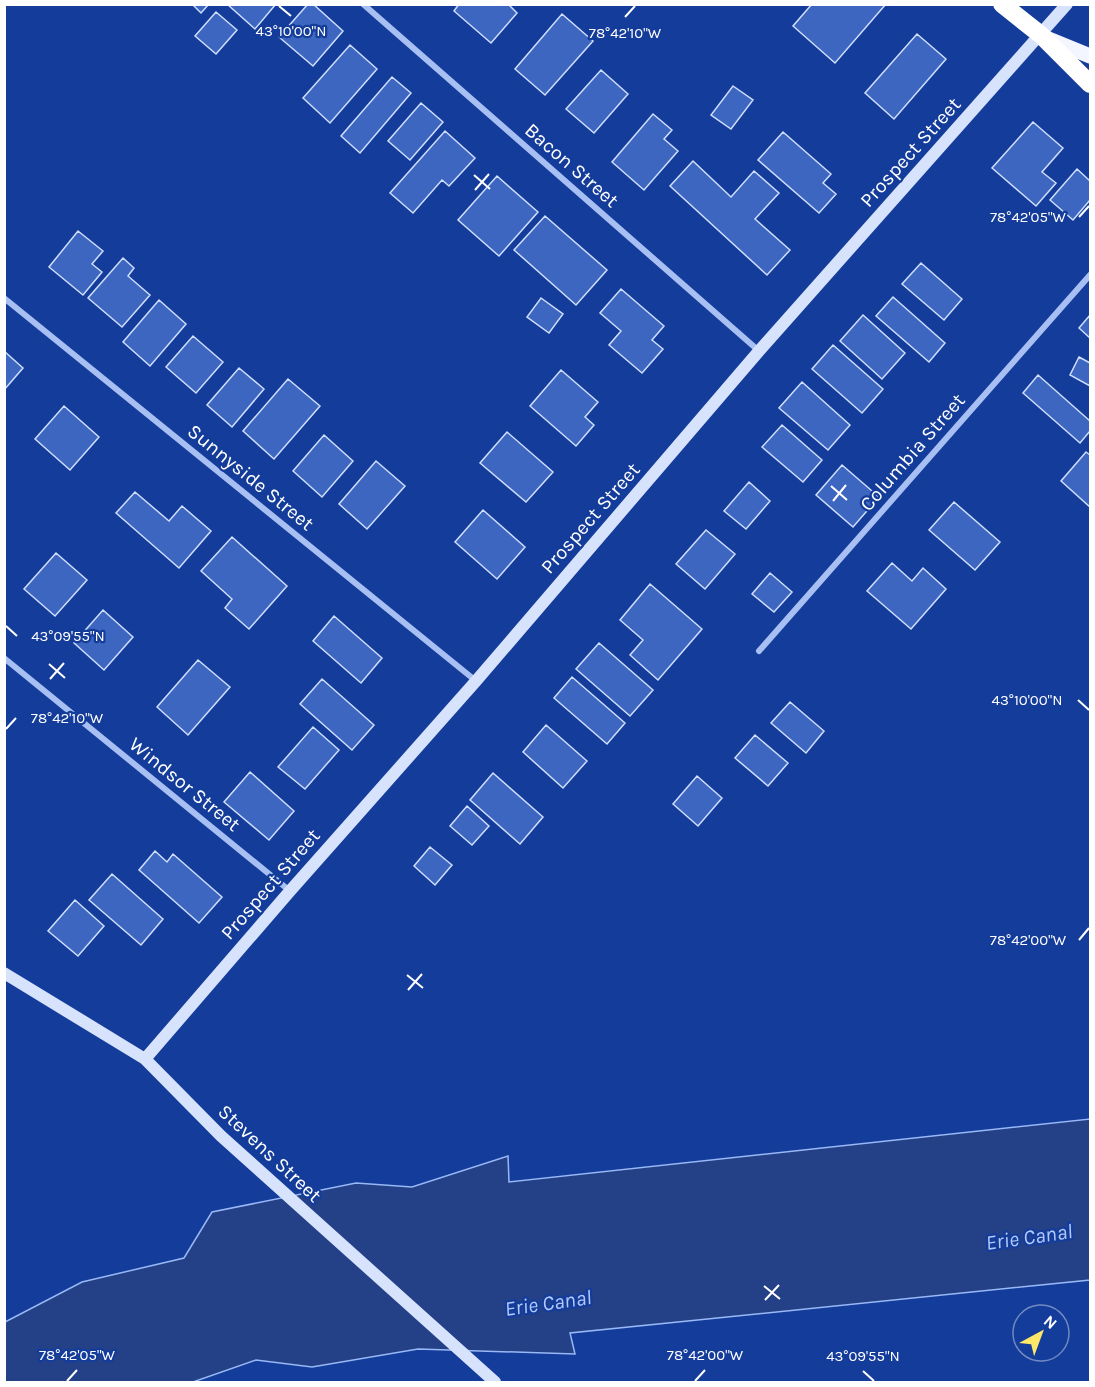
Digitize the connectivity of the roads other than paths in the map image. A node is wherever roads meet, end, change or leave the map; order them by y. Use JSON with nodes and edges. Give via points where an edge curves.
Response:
{"nodes":[{"id":1,"x":363,"y":4,"type":"edge"},
{"id":2,"x":1002,"y":4,"type":"edge"},
{"id":3,"x":1067,"y":4,"type":"edge"},
{"id":4,"x":1041,"y":35,"type":"junction"},
{"id":5,"x":1090,"y":56,"type":"edge"},
{"id":6,"x":1090,"y":84,"type":"edge"},
{"id":7,"x":1090,"y":275,"type":"edge"},
{"id":8,"x":4,"y":298,"type":"edge"},
{"id":9,"x":759,"y":351,"type":"junction"},
{"id":10,"x":759,"y":651,"type":"dead end"},
{"id":11,"x":4,"y":658,"type":"edge"},
{"id":12,"x":476,"y":681,"type":"junction"},
{"id":13,"x":290,"y":891,"type":"junction"},
{"id":14,"x":4,"y":973,"type":"edge"},
{"id":15,"x":145,"y":1059,"type":"junction"},
{"id":16,"x":495,"y":1383,"type":"edge"}],
"edges":[{"from":1,"to":9,"type":"street","name":"Bacon Street"},
{"from":2,"to":4,"type":"highway"},
{"from":3,"to":4,"type":"street","name":"Prospect Street"},
{"from":4,"to":5,"type":"main road"},
{"from":4,"to":6,"type":"highway"},
{"from":4,"to":9,"type":"street","name":"Prospect Street"},
{"from":7,"to":10,"type":"street","name":"Columbia Street"},
{"from":8,"to":12,"type":"street","name":"Sunnyside Street"},
{"from":9,"to":12,"type":"street","name":"Prospect Street"},
{"from":11,"to":13,"type":"street","name":"Windsor Street"},
{"from":12,"to":13,"type":"street","name":"Prospect Street"},
{"from":13,"to":15,"type":"street","name":"Prospect Street"},
{"from":14,"to":15,"type":"street","name":"Stevens Street"},
{"from":15,"to":16,"type":"street","name":"Stevens Street","via":[[221,1136]]}]}
